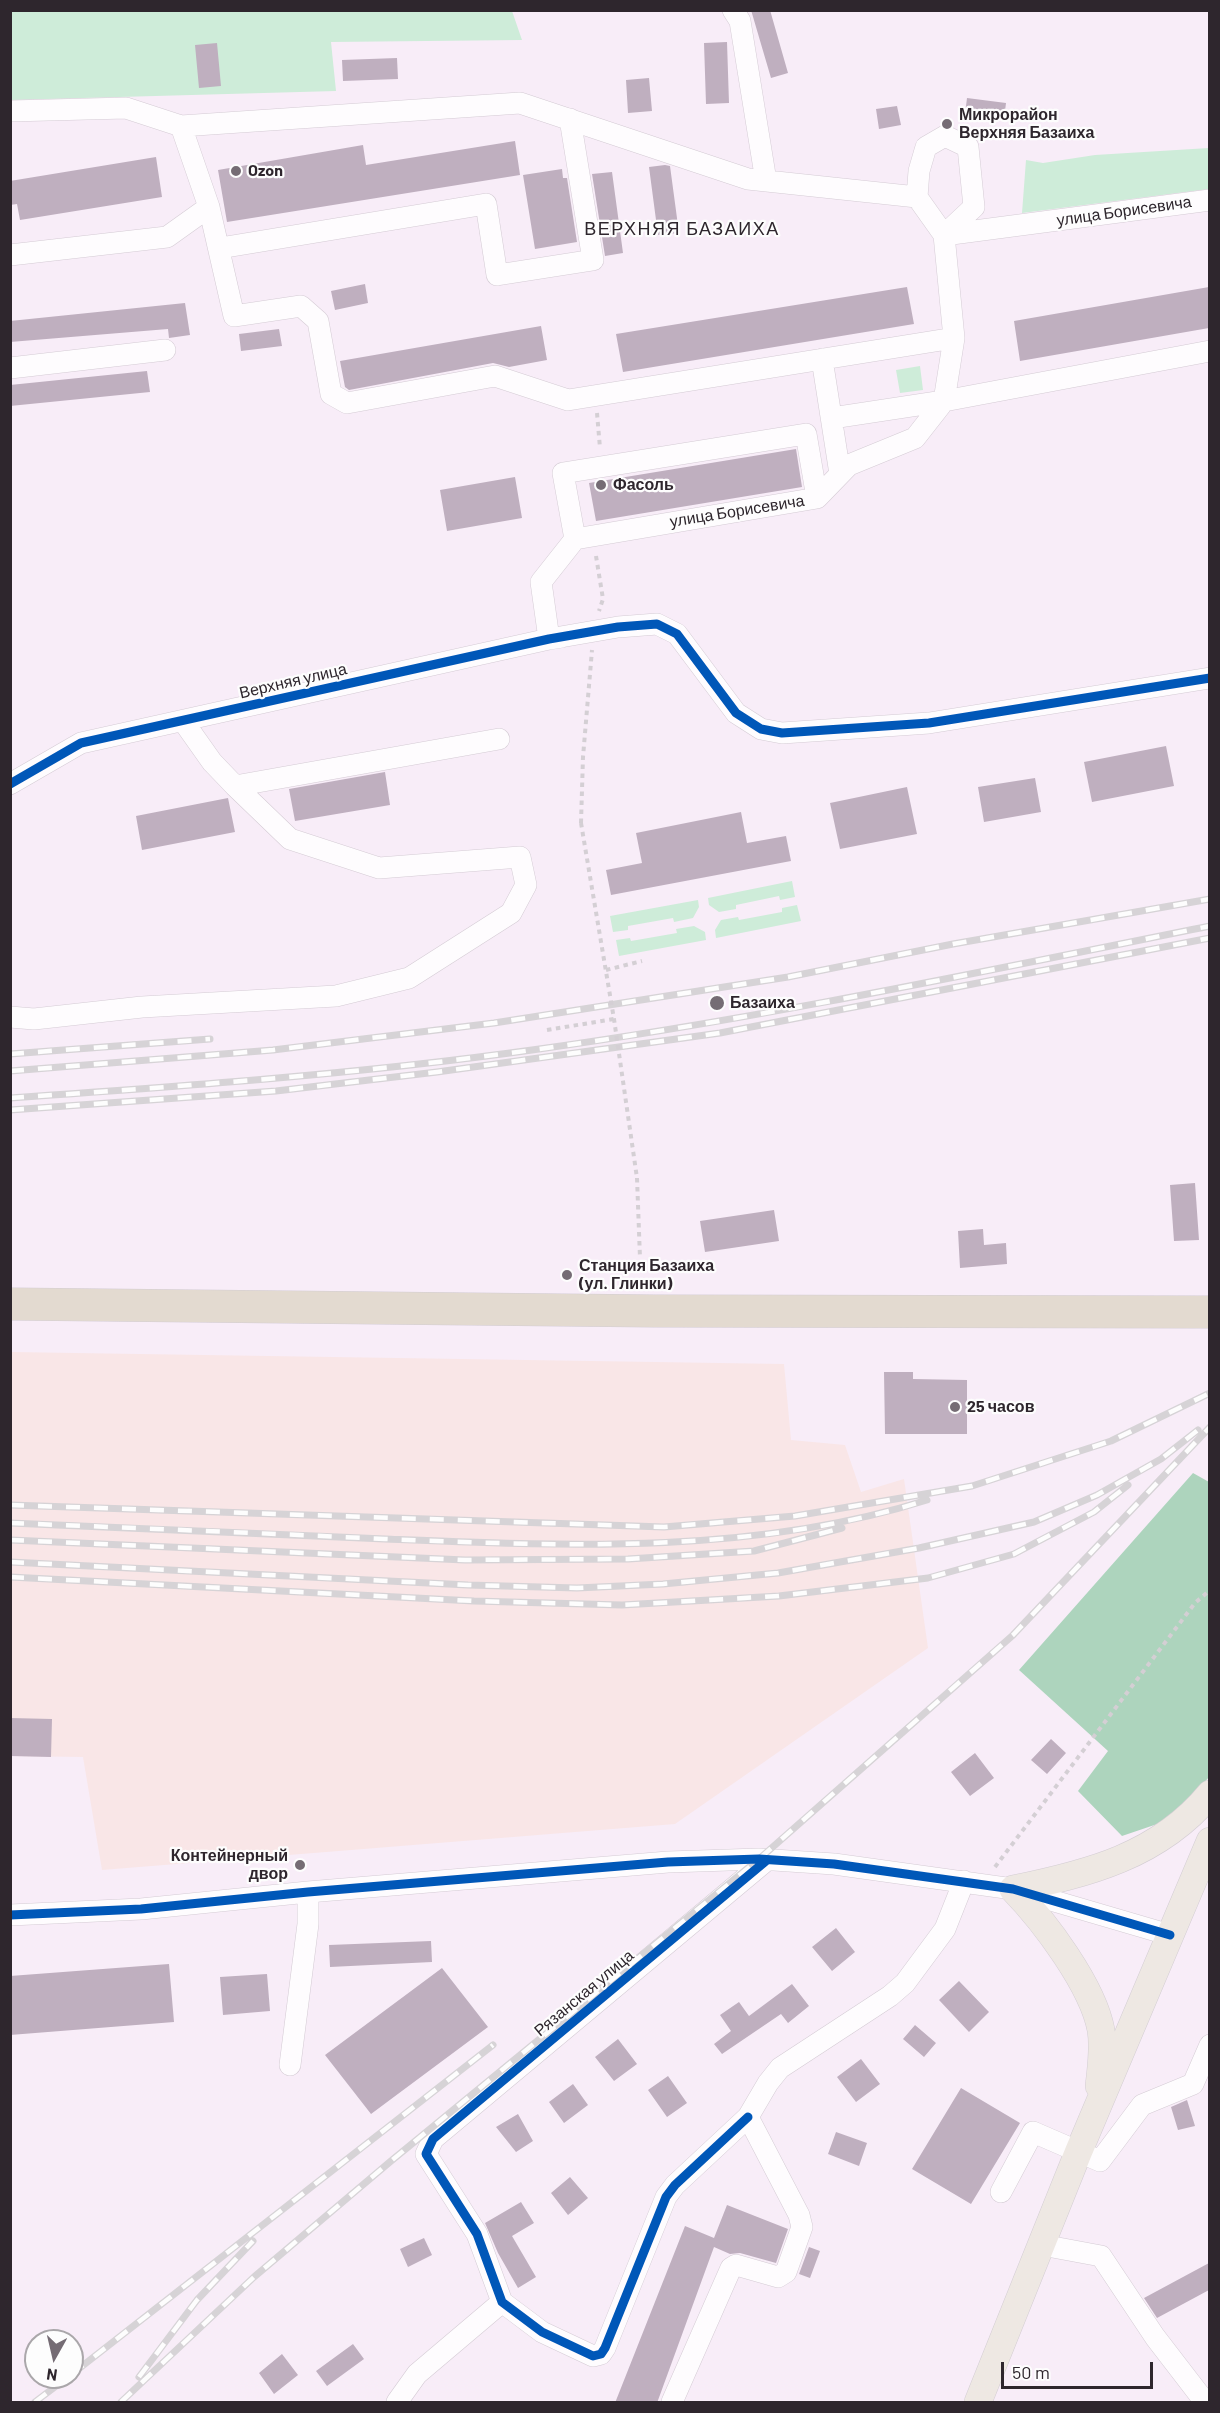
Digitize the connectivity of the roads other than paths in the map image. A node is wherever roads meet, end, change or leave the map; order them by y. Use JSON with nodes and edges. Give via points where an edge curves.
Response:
{"nodes":[{"id":1,"x":733,"y":10,"type":"edge"},
{"id":2,"x":10,"y":111,"type":"edge"},
{"id":3,"x":570,"y":118,"type":"junction"},
{"id":4,"x":181,"y":126,"type":"junction"},
{"id":5,"x":766,"y":181,"type":"junction"},
{"id":6,"x":917,"y":197,"type":"junction"},
{"id":7,"x":1209,"y":200,"type":"edge"},
{"id":8,"x":209,"y":207,"type":"junction"},
{"id":9,"x":944,"y":235,"type":"junction"},
{"id":10,"x":220,"y":248,"type":"junction"},
{"id":11,"x":10,"y":255,"type":"edge"},
{"id":12,"x":954,"y":338,"type":"junction"},
{"id":13,"x":165,"y":350,"type":"dead end"},
{"id":14,"x":1209,"y":351,"type":"edge"},
{"id":15,"x":822,"y":359,"type":"junction"},
{"id":16,"x":10,"y":368,"type":"edge"},
{"id":17,"x":944,"y":401,"type":"junction"},
{"id":18,"x":832,"y":418,"type":"junction"},
{"id":19,"x":840,"y":474,"type":"junction"},
{"id":20,"x":817,"y":498,"type":"junction"},
{"id":21,"x":575,"y":538,"type":"junction"},
{"id":22,"x":549,"y":639,"type":"junction"},
{"id":23,"x":1209,"y":678,"type":"edge"},
{"id":24,"x":183,"y":721,"type":"junction"},
{"id":25,"x":499,"y":739,"type":"dead end"},
{"id":26,"x":10,"y":784,"type":"edge"},
{"id":27,"x":235,"y":786,"type":"junction"},
{"id":28,"x":10,"y":1017,"type":"edge"},
{"id":29,"x":10,"y":1305,"type":"edge"},
{"id":30,"x":1209,"y":1312,"type":"edge"},
{"id":31,"x":1209,"y":1794,"type":"edge"},
{"id":32,"x":1209,"y":1844,"type":"edge"},
{"id":33,"x":767,"y":1860,"type":"junction"},
{"id":34,"x":964,"y":1881,"type":"junction"},
{"id":35,"x":1013,"y":1889,"type":"junction"},
{"id":36,"x":309,"y":1892,"type":"junction"},
{"id":37,"x":10,"y":1914,"type":"edge"},
{"id":38,"x":1170,"y":1935,"type":"junction"},
{"id":39,"x":1209,"y":2045,"type":"edge"},
{"id":40,"x":290,"y":2065,"type":"dead end"},
{"id":41,"x":1094,"y":2115,"type":"junction"},
{"id":42,"x":748,"y":2117,"type":"junction"},
{"id":43,"x":1078,"y":2153,"type":"junction"},
{"id":44,"x":1001,"y":2192,"type":"dead end"},
{"id":45,"x":1042,"y":2245,"type":"junction"},
{"id":46,"x":502,"y":2302,"type":"junction"},
{"id":47,"x":397,"y":2403,"type":"edge"},
{"id":48,"x":672,"y":2403,"type":"edge"},
{"id":49,"x":978,"y":2403,"type":"edge"},
{"id":50,"x":1205,"y":2403,"type":"edge"}],
"edges":[{"from":1,"to":5,"type":"street","via":[[740,21]]},
{"from":2,"to":4,"type":"street","via":[[126,108]]},
{"from":3,"to":4,"type":"street","via":[[520,103]]},
{"from":3,"to":5,"type":"street","via":[[748,179]]},
{"from":3,"to":10,"type":"street","via":[[593,260],[497,275],[486,204]]},
{"from":4,"to":8,"type":"street"},
{"from":5,"to":6,"type":"street"},
{"from":6,"to":9,"type":"street"},
{"from":6,"to":9,"type":"street","via":[[926,147],[945,136],[968,147],[974,207]]},
{"from":7,"to":9,"type":"street","name":"улица Борисевича"},
{"from":8,"to":10,"type":"street"},
{"from":8,"to":11,"type":"street","via":[[166,237]]},
{"from":9,"to":12,"type":"street","name":"улица Борисевича"},
{"from":10,"to":15,"type":"street","via":[[234,316],[301,306],[318,321],[331,394],[347,403],[495,376],[568,400]]},
{"from":12,"to":15,"type":"street"},
{"from":12,"to":17,"type":"street","name":"улица Борисевича"},
{"from":13,"to":16,"type":"street"},
{"from":14,"to":17,"type":"street"},
{"from":15,"to":18,"type":"street"},
{"from":17,"to":18,"type":"street"},
{"from":17,"to":19,"type":"street","name":"улица Борисевича","via":[[915,438],[849,465]]},
{"from":18,"to":19,"type":"street"},
{"from":19,"to":20,"type":"street","name":"улица Борисевича"},
{"from":20,"to":21,"type":"street","name":"улица Борисевича"},
{"from":20,"to":21,"type":"street","via":[[806,434],[563,473]]},
{"from":21,"to":22,"type":"street","via":[[541,582]]},
{"from":22,"to":23,"type":"street","via":[[657,624],[677,633],[736,713],[761,729],[782,733],[929,723]]},
{"from":22,"to":24,"type":"street","name":"Верхняя улица"},
{"from":24,"to":26,"type":"street","name":"Верхняя улица","via":[[81,743]]},
{"from":24,"to":27,"type":"street"},
{"from":25,"to":27,"type":"street"},
{"from":27,"to":28,"type":"street","via":[[290,839],[379,867],[520,857],[526,885],[511,913],[409,978],[336,996],[142,1007],[34,1019]]},
{"from":29,"to":30,"type":"highway"},
{"from":31,"to":35,"type":"main road","via":[[1166,1834],[1123,1858],[1097,1869]]},
{"from":32,"to":38,"type":"main road"},
{"from":33,"to":34,"type":"street","via":[[834,1864]]},
{"from":33,"to":36,"type":"street","via":[[668,1862]]},
{"from":33,"to":46,"type":"street","name":"Рязанская улица","via":[[433,2139],[426,2154],[477,2234]]},
{"from":34,"to":35,"type":"street"},
{"from":34,"to":42,"type":"street","via":[[945,1929],[905,1983],[780,2068]]},
{"from":35,"to":38,"type":"street"},
{"from":35,"to":41,"type":"main road","via":[[1053,1936],[1087,1993],[1101,2029],[1103,2059]]},
{"from":36,"to":37,"type":"street","via":[[141,1909]]},
{"from":36,"to":40,"type":"street"},
{"from":38,"to":41,"type":"main road"},
{"from":39,"to":43,"type":"street","via":[[1193,2084],[1142,2105],[1100,2161]]},
{"from":41,"to":43,"type":"main road"},
{"from":42,"to":46,"type":"street","via":[[666,2197],[601,2354],[593,2356],[542,2332]]},
{"from":42,"to":48,"type":"street","via":[[802,2227],[786,2272],[778,2277],[736,2265],[731,2268]]},
{"from":43,"to":44,"type":"street","via":[[1033,2132]]},
{"from":43,"to":45,"type":"main road"},
{"from":45,"to":49,"type":"main road"},
{"from":45,"to":50,"type":"street","via":[[1101,2256]]},
{"from":46,"to":47,"type":"street","via":[[417,2374]]}]}
